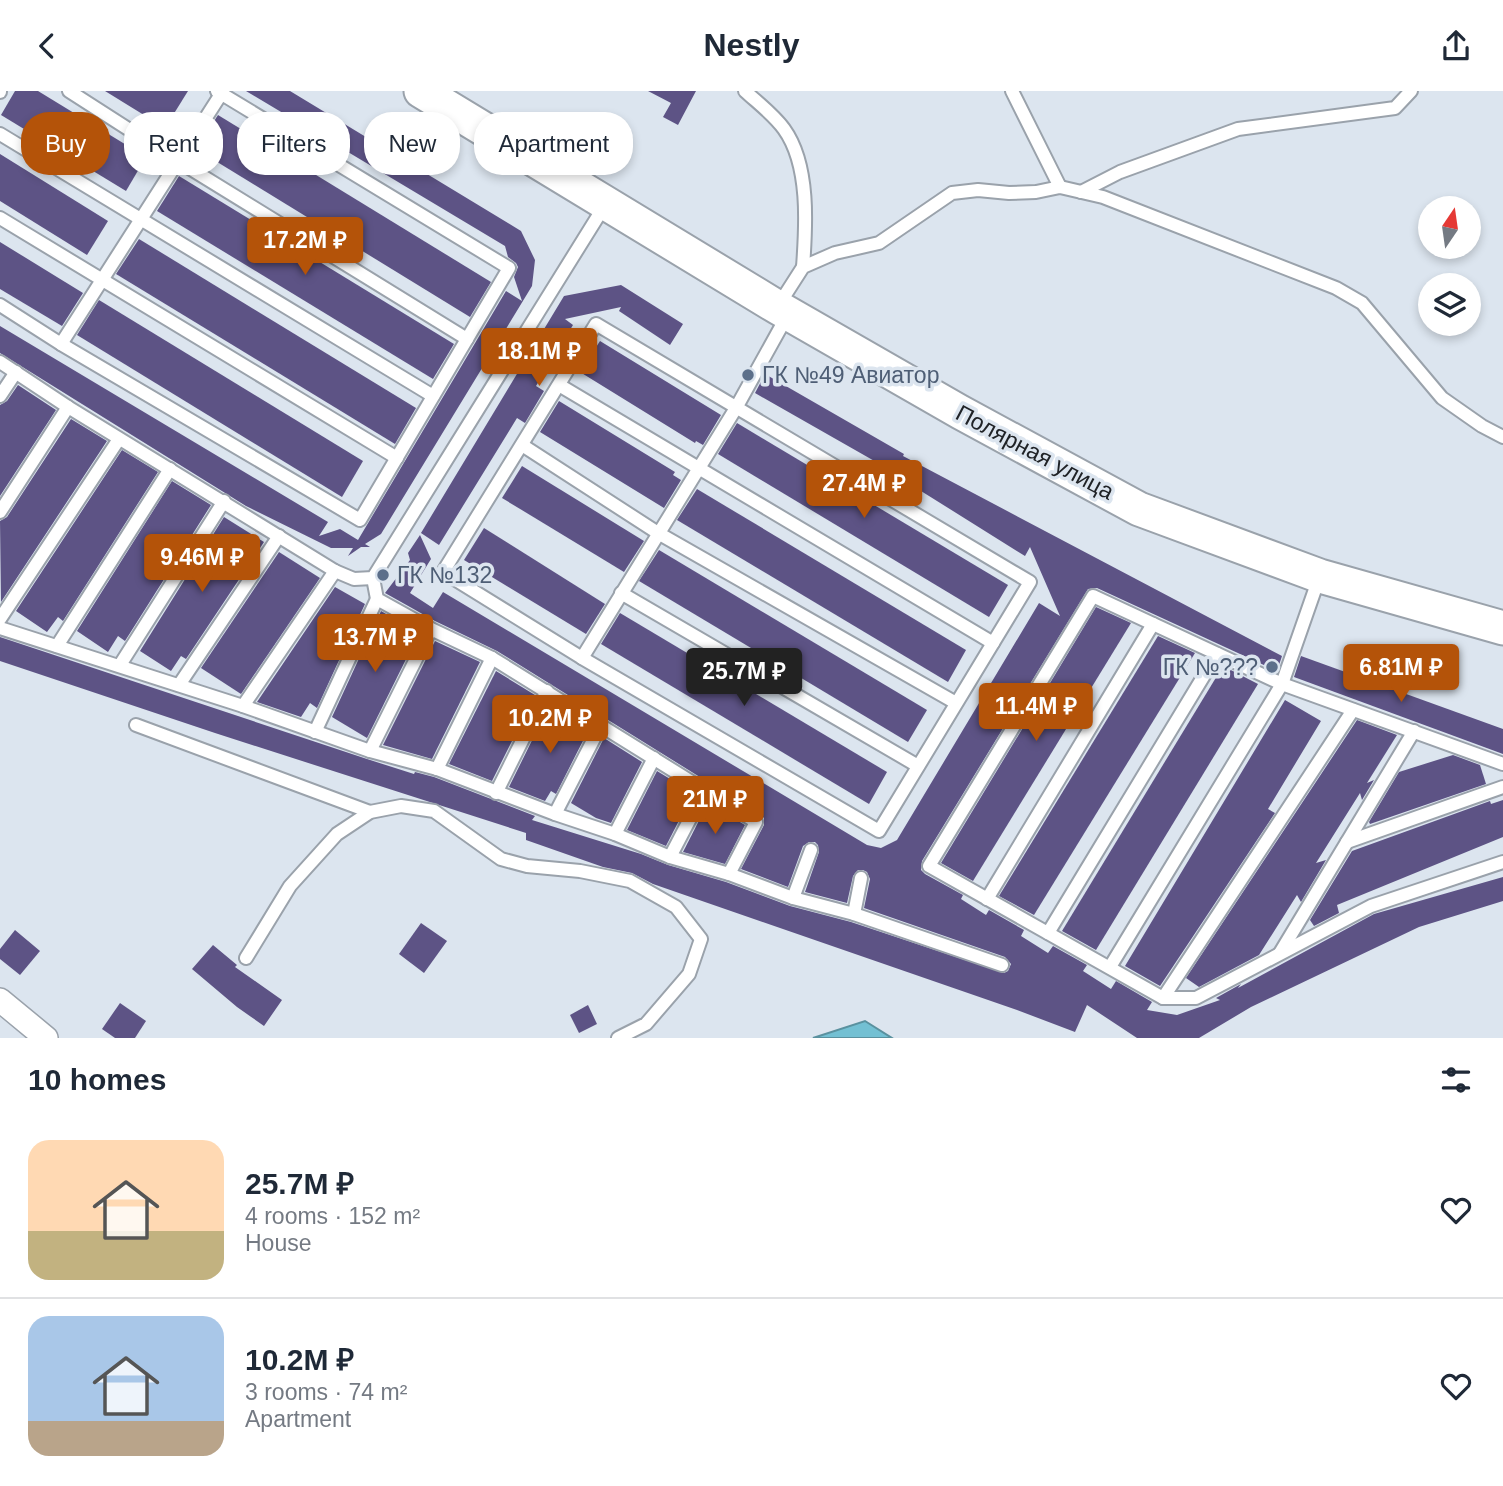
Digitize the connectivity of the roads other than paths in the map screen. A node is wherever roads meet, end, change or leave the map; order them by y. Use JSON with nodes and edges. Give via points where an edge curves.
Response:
{"nodes":[{"id":1,"x":69,"y":91,"type":"edge"},
{"id":2,"x":421,"y":91,"type":"edge"},
{"id":3,"x":745,"y":91,"type":"edge"},
{"id":4,"x":1012,"y":91,"type":"edge"},
{"id":5,"x":1411,"y":91,"type":"edge"},
{"id":6,"x":220,"y":92,"type":"edge"},
{"id":7,"x":208,"y":112,"type":"edge"},
{"id":8,"x":124,"y":126,"type":"edge"},
{"id":9,"x":0,"y":134,"type":"edge"},
{"id":10,"x":169,"y":175,"type":"edge"},
{"id":11,"x":201,"y":175,"type":"edge"},
{"id":12,"x":1060,"y":187,"type":"junction"},
{"id":13,"x":1081,"y":192,"type":"junction"},
{"id":14,"x":607,"y":202,"type":"junction"},
{"id":15,"x":0,"y":218,"type":"edge"},
{"id":16,"x":141,"y":219,"type":"junction"},
{"id":17,"x":803,"y":267,"type":"junction"},
{"id":18,"x":102,"y":279,"type":"junction"},
{"id":19,"x":0,"y":305,"type":"edge"},
{"id":20,"x":783,"y":309,"type":"junction"},
{"id":21,"x":467,"y":339,"type":"junction"},
{"id":22,"x":61,"y":344,"type":"junction"},
{"id":23,"x":0,"y":362,"type":"edge"},
{"id":24,"x":16,"y":372,"type":"junction"},
{"id":25,"x":559,"y":386,"type":"junction"},
{"id":26,"x":0,"y":396,"type":"edge"},
{"id":27,"x":433,"y":396,"type":"junction"},
{"id":28,"x":68,"y":407,"type":"junction"},
{"id":29,"x":736,"y":408,"type":"junction"},
{"id":30,"x":1503,"y":437,"type":"edge"},
{"id":31,"x":119,"y":439,"type":"junction"},
{"id":32,"x":522,"y":445,"type":"junction"},
{"id":33,"x":397,"y":458,"type":"junction"},
{"id":34,"x":170,"y":469,"type":"junction"},
{"id":35,"x":698,"y":469,"type":"junction"},
{"id":36,"x":224,"y":501,"type":"junction"},
{"id":37,"x":0,"y":512,"type":"edge"},
{"id":38,"x":658,"y":533,"type":"junction"},
{"id":39,"x":279,"y":536,"type":"junction"},
{"id":40,"x":335,"y":571,"type":"junction"},
{"id":41,"x":1320,"y":576,"type":"junction"},
{"id":42,"x":373,"y":578,"type":"junction"},
{"id":43,"x":621,"y":593,"type":"junction"},
{"id":44,"x":377,"y":600,"type":"junction"},
{"id":45,"x":0,"y":619,"type":"edge"},
{"id":46,"x":1153,"y":624,"type":"junction"},
{"id":47,"x":0,"y":628,"type":"edge"},
{"id":48,"x":1503,"y":628,"type":"edge"},
{"id":49,"x":431,"y":629,"type":"junction"},
{"id":50,"x":993,"y":643,"type":"junction"},
{"id":51,"x":57,"y":646,"type":"junction"},
{"id":52,"x":1217,"y":653,"type":"junction"},
{"id":53,"x":492,"y":658,"type":"junction"},
{"id":54,"x":582,"y":658,"type":"junction"},
{"id":55,"x":120,"y":665,"type":"junction"},
{"id":56,"x":1282,"y":684,"type":"junction"},
{"id":57,"x":179,"y":685,"type":"junction"},
{"id":58,"x":547,"y":691,"type":"junction"},
{"id":59,"x":956,"y":703,"type":"junction"},
{"id":60,"x":243,"y":706,"type":"junction"},
{"id":61,"x":1353,"y":710,"type":"junction"},
{"id":62,"x":136,"y":725,"type":"dead end"},
{"id":63,"x":601,"y":725,"type":"junction"},
{"id":64,"x":1414,"y":731,"type":"junction"},
{"id":65,"x":315,"y":733,"type":"junction"},
{"id":66,"x":370,"y":751,"type":"junction"},
{"id":67,"x":654,"y":758,"type":"junction"},
{"id":68,"x":1503,"y":764,"type":"edge"},
{"id":69,"x":918,"y":767,"type":"junction"},
{"id":70,"x":437,"y":769,"type":"junction"},
{"id":71,"x":1503,"y":787,"type":"edge"},
{"id":72,"x":705,"y":790,"type":"junction"},
{"id":73,"x":496,"y":793,"type":"junction"},
{"id":74,"x":370,"y":812,"type":"junction"},
{"id":75,"x":555,"y":814,"type":"junction"},
{"id":76,"x":615,"y":834,"type":"junction"},
{"id":77,"x":1347,"y":842,"type":"junction"},
{"id":78,"x":811,"y":850,"type":"dead end"},
{"id":79,"x":670,"y":857,"type":"junction"},
{"id":80,"x":1503,"y":862,"type":"edge"},
{"id":81,"x":729,"y":874,"type":"junction"},
{"id":82,"x":860,"y":878,"type":"dead end"},
{"id":83,"x":793,"y":898,"type":"junction"},
{"id":84,"x":987,"y":899,"type":"junction"},
{"id":85,"x":853,"y":914,"type":"junction"},
{"id":86,"x":1048,"y":933,"type":"junction"},
{"id":87,"x":1280,"y":954,"type":"junction"},
{"id":88,"x":246,"y":958,"type":"dead end"},
{"id":89,"x":1002,"y":965,"type":"dead end"},
{"id":90,"x":1110,"y":967,"type":"junction"},
{"id":91,"x":1163,"y":997,"type":"junction"},
{"id":92,"x":0,"y":1000,"type":"edge"},
{"id":93,"x":46,"y":1038,"type":"edge"},
{"id":94,"x":618,"y":1038,"type":"edge"}],
"edges":[{"from":1,"to":8,"type":"lane"},
{"from":2,"to":14,"type":"main road","name":"Полярная улица"},
{"from":3,"to":17,"type":"lane","via":[[784,128],[792,143],[803,191]]},
{"from":4,"to":12,"type":"lane"},
{"from":5,"to":13,"type":"lane","via":[[1395,108],[1238,129],[1120,172]]},
{"from":6,"to":7,"type":"lane"},
{"from":6,"to":21,"type":"lane","via":[[509,268]]},
{"from":9,"to":16,"type":"lane"},
{"from":10,"to":16,"type":"lane"},
{"from":11,"to":21,"type":"lane"},
{"from":12,"to":13,"type":"lane"},
{"from":12,"to":17,"type":"lane","via":[[1022,193],[952,193],[879,243],[835,253]]},
{"from":13,"to":30,"type":"lane","via":[[1336,288],[1362,303],[1442,398]]},
{"from":14,"to":20,"type":"main road","name":"Полярная улица"},
{"from":14,"to":42,"type":"lane"},
{"from":15,"to":18,"type":"lane"},
{"from":16,"to":18,"type":"lane"},
{"from":16,"to":27,"type":"lane"},
{"from":17,"to":20,"type":"lane"},
{"from":18,"to":22,"type":"lane"},
{"from":18,"to":33,"type":"lane"},
{"from":19,"to":22,"type":"lane"},
{"from":20,"to":29,"type":"lane"},
{"from":20,"to":41,"type":"main road","name":"Полярная улица","via":[[1139,509]]},
{"from":21,"to":27,"type":"lane"},
{"from":22,"to":33,"type":"lane","via":[[360,520]]},
{"from":23,"to":24,"type":"lane"},
{"from":24,"to":26,"type":"lane"},
{"from":24,"to":28,"type":"lane"},
{"from":25,"to":29,"type":"lane","via":[[596,324]]},
{"from":25,"to":32,"type":"lane"},
{"from":25,"to":35,"type":"lane"},
{"from":27,"to":33,"type":"lane"},
{"from":28,"to":31,"type":"lane"},
{"from":28,"to":37,"type":"lane"},
{"from":29,"to":35,"type":"lane"},
{"from":29,"to":50,"type":"lane","via":[[1030,582]]},
{"from":31,"to":34,"type":"lane"},
{"from":31,"to":45,"type":"lane"},
{"from":32,"to":38,"type":"lane"},
{"from":32,"to":54,"type":"lane","via":[[443,572]]},
{"from":34,"to":36,"type":"lane"},
{"from":34,"to":51,"type":"lane"},
{"from":35,"to":38,"type":"lane"},
{"from":35,"to":50,"type":"lane"},
{"from":36,"to":39,"type":"lane"},
{"from":36,"to":55,"type":"lane"},
{"from":38,"to":43,"type":"lane"},
{"from":38,"to":59,"type":"lane"},
{"from":39,"to":40,"type":"lane"},
{"from":39,"to":57,"type":"lane"},
{"from":40,"to":42,"type":"lane","via":[[354,579]]},
{"from":40,"to":60,"type":"lane"},
{"from":41,"to":48,"type":"main road","name":"Полярная улица"},
{"from":41,"to":56,"type":"lane"},
{"from":42,"to":44,"type":"lane"},
{"from":43,"to":54,"type":"lane"},
{"from":43,"to":69,"type":"lane"},
{"from":44,"to":49,"type":"lane"},
{"from":44,"to":65,"type":"lane"},
{"from":46,"to":52,"type":"lane"},
{"from":46,"to":84,"type":"lane"},
{"from":46,"to":84,"type":"lane","via":[[1093,596],[929,866]]},
{"from":47,"to":51,"type":"lane"},
{"from":49,"to":53,"type":"lane"},
{"from":49,"to":66,"type":"lane"},
{"from":50,"to":59,"type":"lane"},
{"from":51,"to":55,"type":"lane"},
{"from":52,"to":56,"type":"lane"},
{"from":52,"to":86,"type":"lane"},
{"from":53,"to":58,"type":"lane"},
{"from":53,"to":70,"type":"lane"},
{"from":54,"to":69,"type":"lane","via":[[879,831]]},
{"from":55,"to":57,"type":"lane"},
{"from":56,"to":61,"type":"lane"},
{"from":56,"to":90,"type":"lane"},
{"from":57,"to":60,"type":"lane"},
{"from":58,"to":63,"type":"lane"},
{"from":58,"to":73,"type":"lane"},
{"from":59,"to":69,"type":"lane"},
{"from":60,"to":65,"type":"lane"},
{"from":61,"to":64,"type":"lane"},
{"from":61,"to":91,"type":"lane"},
{"from":62,"to":74,"type":"lane"},
{"from":63,"to":67,"type":"lane"},
{"from":63,"to":75,"type":"lane"},
{"from":64,"to":68,"type":"lane"},
{"from":64,"to":77,"type":"lane"},
{"from":65,"to":66,"type":"lane"},
{"from":66,"to":70,"type":"lane"},
{"from":67,"to":72,"type":"lane"},
{"from":67,"to":76,"type":"lane"},
{"from":70,"to":73,"type":"lane"},
{"from":71,"to":77,"type":"lane"},
{"from":72,"to":79,"type":"lane"},
{"from":72,"to":81,"type":"lane","via":[[756,822]]},
{"from":73,"to":75,"type":"lane"},
{"from":74,"to":88,"type":"lane","via":[[337,834],[290,886]]},
{"from":74,"to":94,"type":"lane","via":[[401,806],[434,811],[501,859],[631,881],[676,907],[701,939],[689,974],[646,1024]]},
{"from":75,"to":76,"type":"lane"},
{"from":76,"to":79,"type":"lane"},
{"from":77,"to":87,"type":"lane"},
{"from":78,"to":83,"type":"lane"},
{"from":79,"to":81,"type":"lane"},
{"from":80,"to":87,"type":"lane","via":[[1371,906]]},
{"from":81,"to":83,"type":"lane"},
{"from":82,"to":85,"type":"lane"},
{"from":83,"to":85,"type":"lane"},
{"from":84,"to":86,"type":"lane"},
{"from":85,"to":89,"type":"lane"},
{"from":86,"to":90,"type":"lane"},
{"from":87,"to":91,"type":"lane","via":[[1196,998]]},
{"from":90,"to":91,"type":"lane"},
{"from":92,"to":93,"type":"street"}]}
